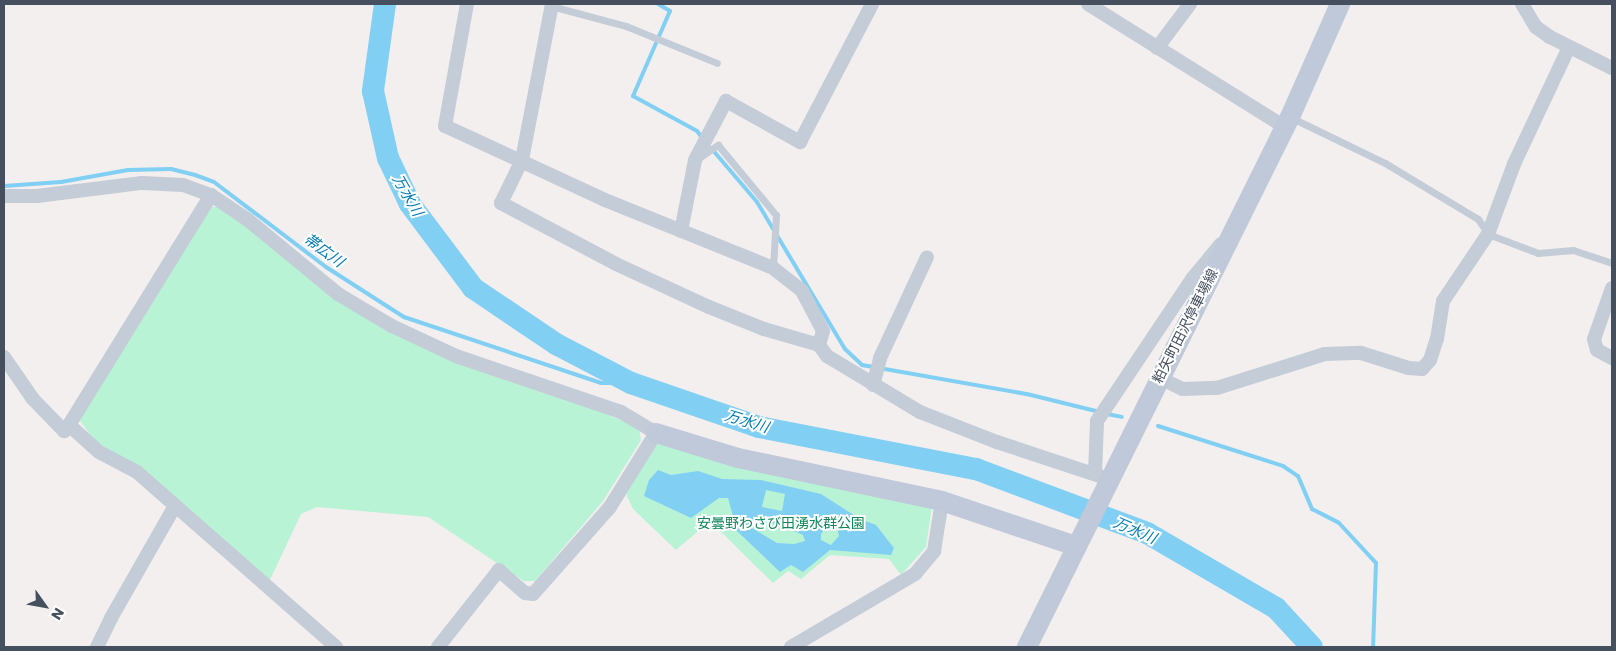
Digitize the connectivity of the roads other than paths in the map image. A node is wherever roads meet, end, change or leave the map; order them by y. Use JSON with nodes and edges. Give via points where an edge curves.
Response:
{"nodes":[{"id":1,"x":467,"y":4,"type":"edge"},
{"id":2,"x":872,"y":4,"type":"edge"},
{"id":3,"x":1088,"y":4,"type":"edge"},
{"id":4,"x":1190,"y":4,"type":"edge"},
{"id":5,"x":1340,"y":4,"type":"edge"},
{"id":6,"x":552,"y":5,"type":"edge"},
{"id":7,"x":1526,"y":7,"type":"edge"},
{"id":8,"x":1569,"y":47,"type":"junction"},
{"id":9,"x":1156,"y":48,"type":"junction"},
{"id":10,"x":717,"y":63,"type":"dead end"},
{"id":11,"x":1612,"y":68,"type":"edge"},
{"id":12,"x":1287,"y":122,"type":"junction"},
{"id":13,"x":712,"y":141,"type":"junction"},
{"id":14,"x":522,"y":160,"type":"junction"},
{"id":15,"x":4,"y":196,"type":"edge"},
{"id":16,"x":211,"y":196,"type":"junction"},
{"id":17,"x":1234,"y":228,"type":"junction"},
{"id":18,"x":681,"y":231,"type":"junction"},
{"id":19,"x":1488,"y":234,"type":"junction"},
{"id":20,"x":927,"y":257,"type":"dead end"},
{"id":21,"x":1612,"y":263,"type":"edge"},
{"id":22,"x":773,"y":268,"type":"junction"},
{"id":23,"x":1612,"y":288,"type":"edge"},
{"id":24,"x":819,"y":345,"type":"junction"},
{"id":25,"x":4,"y":357,"type":"edge"},
{"id":26,"x":1612,"y":358,"type":"edge"},
{"id":27,"x":1160,"y":378,"type":"junction"},
{"id":28,"x":874,"y":382,"type":"junction"},
{"id":29,"x":70,"y":425,"type":"junction"},
{"id":30,"x":656,"y":433,"type":"junction"},
{"id":31,"x":1103,"y":480,"type":"junction"},
{"id":32,"x":942,"y":501,"type":"junction"},
{"id":33,"x":175,"y":506,"type":"junction"},
{"id":34,"x":1079,"y":541,"type":"junction"},
{"id":35,"x":97,"y":647,"type":"edge"},
{"id":36,"x":336,"y":647,"type":"edge"},
{"id":37,"x":438,"y":647,"type":"edge"},
{"id":38,"x":792,"y":647,"type":"edge"},
{"id":39,"x":1026,"y":647,"type":"edge"}],
"edges":[{"from":1,"to":14,"type":"street","via":[[445,126]]},
{"from":2,"to":13,"type":"street","via":[[800,142],[726,101]]},
{"from":3,"to":9,"type":"street"},
{"from":4,"to":9,"type":"street"},
{"from":5,"to":12,"type":"main road","name":"粕矢町田沢停車場線"},
{"from":6,"to":10,"type":"lane","via":[[626,26]]},
{"from":6,"to":14,"type":"street"},
{"from":7,"to":8,"type":"street","via":[[1536,27]]},
{"from":8,"to":11,"type":"street"},
{"from":8,"to":19,"type":"street","via":[[1514,164]]},
{"from":9,"to":12,"type":"street"},
{"from":12,"to":17,"type":"main road","name":"粕矢町田沢停車場線"},
{"from":12,"to":19,"type":"lane","via":[[1393,168],[1478,220]]},
{"from":13,"to":18,"type":"street","via":[[700,154]]},
{"from":13,"to":22,"type":"lane","via":[[776,215]]},
{"from":14,"to":18,"type":"street","via":[[605,200]]},
{"from":14,"to":24,"type":"street","via":[[501,203],[616,264],[709,307],[764,329]]},
{"from":15,"to":16,"type":"street","via":[[37,196],[142,183],[183,185]]},
{"from":16,"to":29,"type":"street"},
{"from":16,"to":30,"type":"street","via":[[248,220],[338,294],[392,326],[456,356],[621,412]]},
{"from":17,"to":27,"type":"main road","name":"粕矢町田沢停車場線"},
{"from":17,"to":31,"type":"street","via":[[1192,279],[1097,421]]},
{"from":18,"to":22,"type":"street"},
{"from":19,"to":21,"type":"lane","via":[[1538,253],[1573,250]]},
{"from":19,"to":27,"type":"street","via":[[1443,301],[1437,339],[1430,360],[1422,368],[1409,368],[1361,354],[1325,354],[1217,388],[1183,389]]},
{"from":20,"to":28,"type":"street","via":[[878,364]]},
{"from":22,"to":24,"type":"street","via":[[802,291],[822,331]]},
{"from":23,"to":26,"type":"street","via":[[1594,339],[1598,350]]},
{"from":24,"to":28,"type":"street","via":[[828,356]]},
{"from":25,"to":29,"type":"street","via":[[33,399],[64,431]]},
{"from":27,"to":31,"type":"main road","name":"粕矢町田沢停車場線"},
{"from":28,"to":31,"type":"street","via":[[920,412]]},
{"from":29,"to":33,"type":"street","via":[[99,452],[137,472]]},
{"from":30,"to":32,"type":"main road","via":[[738,458]]},
{"from":30,"to":37,"type":"street","via":[[610,507],[533,594],[525,593],[499,570]]},
{"from":31,"to":34,"type":"main road","name":"粕矢町田沢停車場線"},
{"from":32,"to":34,"type":"main road"},
{"from":32,"to":38,"type":"street","via":[[934,551],[915,574]]},
{"from":33,"to":35,"type":"street"},
{"from":33,"to":36,"type":"street"},
{"from":34,"to":39,"type":"main road","name":"粕矢町田沢停車場線"}]}
